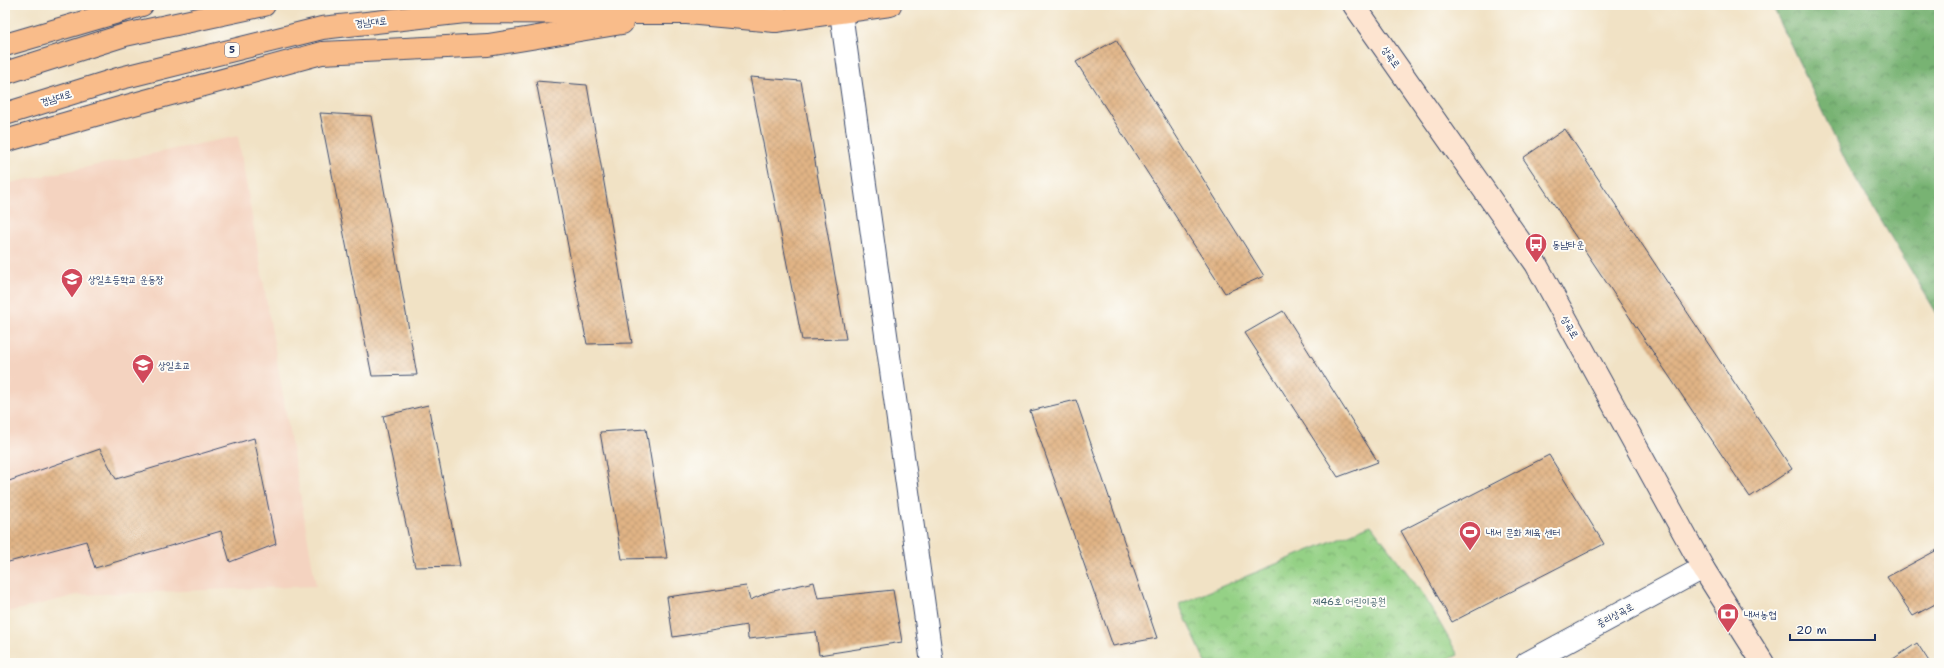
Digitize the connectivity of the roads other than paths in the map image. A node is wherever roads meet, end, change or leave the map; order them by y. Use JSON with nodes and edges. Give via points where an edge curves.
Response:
{"nodes":[{"id":1,"x":142,"y":5,"type":"edge"},
{"id":2,"x":264,"y":5,"type":"edge"},
{"id":3,"x":890,"y":5,"type":"edge"},
{"id":4,"x":1354,"y":5,"type":"edge"},
{"id":5,"x":687,"y":12,"type":"junction"},
{"id":6,"x":775,"y":13,"type":"edge"},
{"id":7,"x":841,"y":13,"type":"junction"},
{"id":8,"x":5,"y":45,"type":"edge"},
{"id":9,"x":5,"y":73,"type":"edge"},
{"id":10,"x":5,"y":114,"type":"edge"},
{"id":11,"x":5,"y":141,"type":"edge"},
{"id":12,"x":1703,"y":568,"type":"junction"},
{"id":13,"x":932,"y":663,"type":"edge"},
{"id":14,"x":1527,"y":663,"type":"edge"},
{"id":15,"x":1763,"y":663,"type":"edge"}],
"edges":[{"from":1,"to":8,"type":"highway"},
{"from":2,"to":9,"type":"highway","via":[[125,35]]},
{"from":3,"to":7,"type":"highway","name":"경남대로","number":"5"},
{"from":4,"to":12,"type":"street","name":"상곡로","via":[[1536,264]]},
{"from":5,"to":6,"type":"highway","name":"경남대로","number":"5"},
{"from":5,"to":10,"type":"highway","name":"경남대로","number":"5","via":[[465,12],[322,28],[121,78]]},
{"from":5,"to":11,"type":"highway","via":[[488,45],[322,53]]},
{"from":6,"to":7,"type":"highway","name":"경남대로","number":"5"},
{"from":7,"to":13,"type":"street"},
{"from":12,"to":14,"type":"street","name":"중리상곡로"},
{"from":12,"to":15,"type":"street","name":"상곡로"}]}
